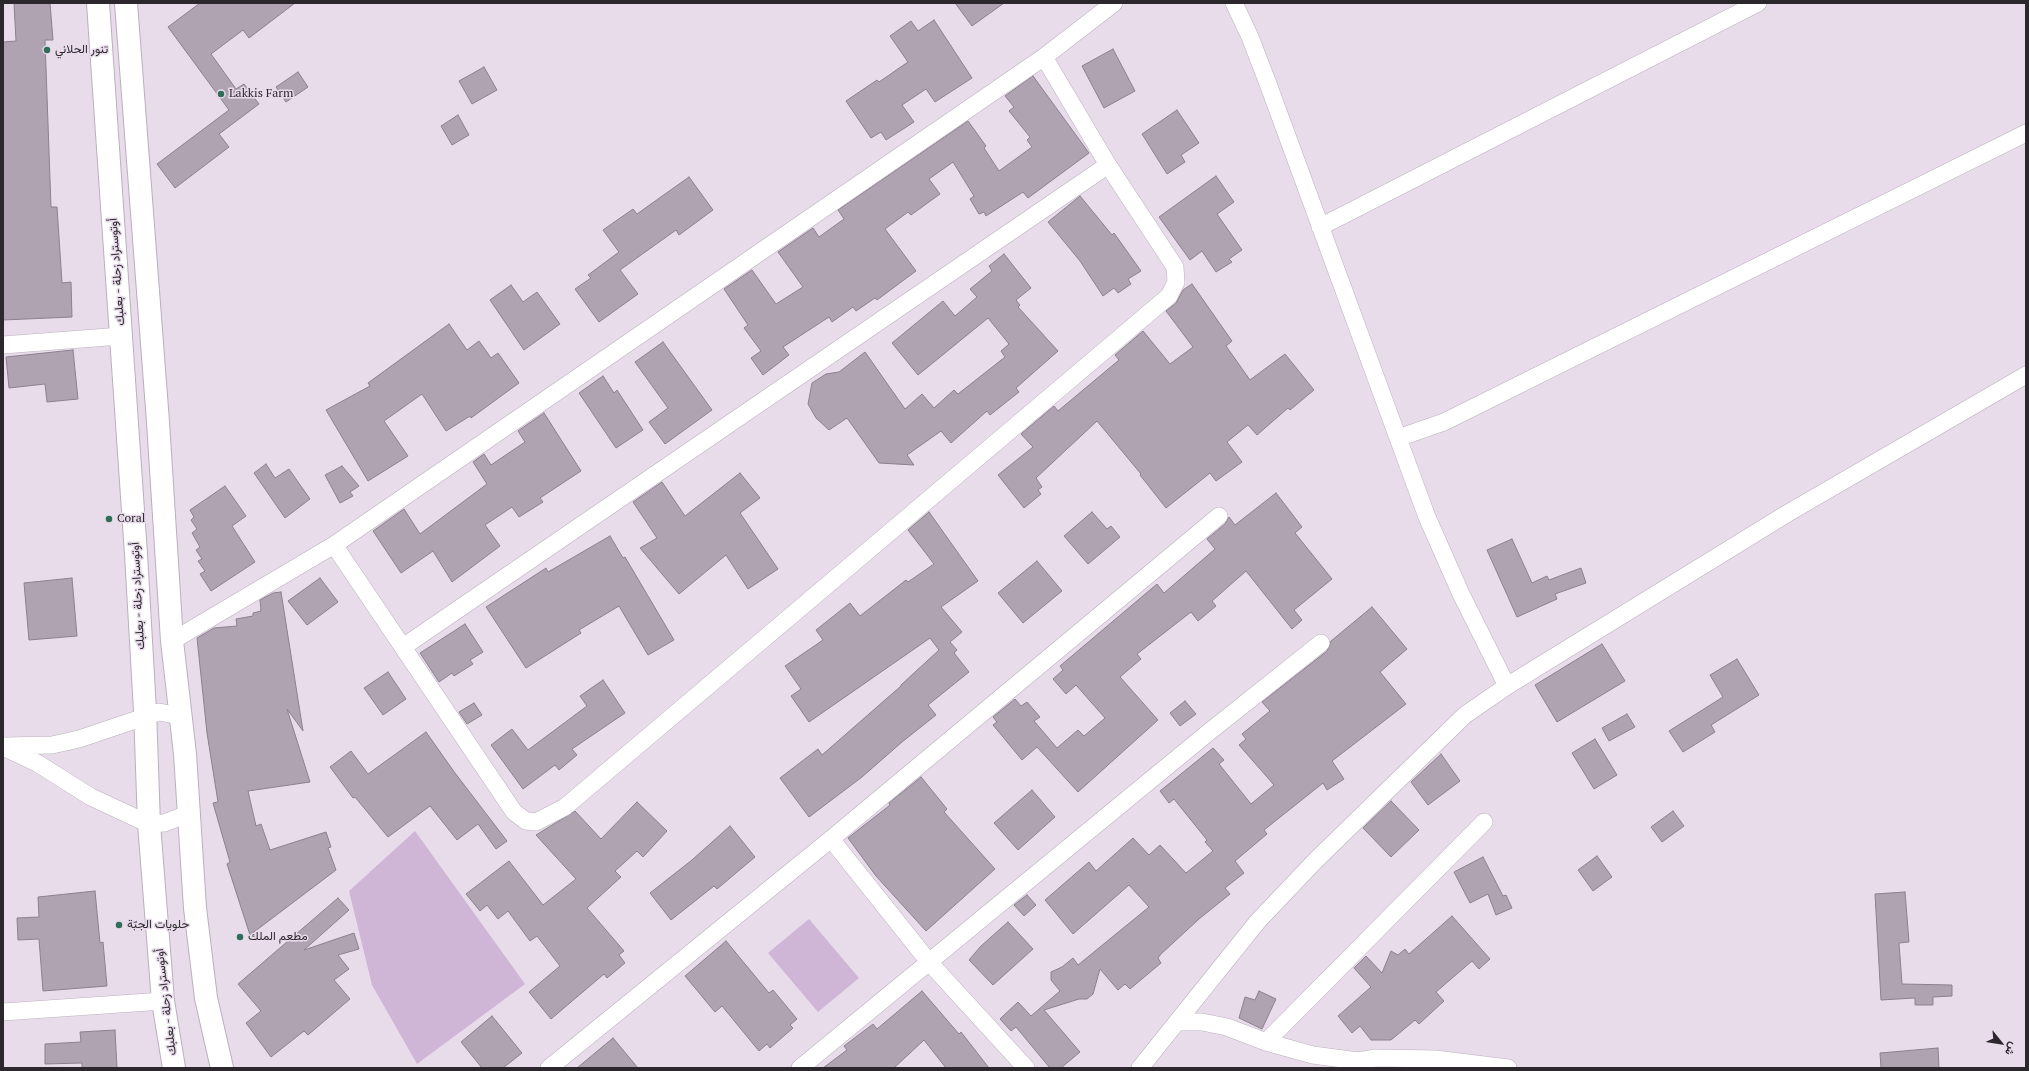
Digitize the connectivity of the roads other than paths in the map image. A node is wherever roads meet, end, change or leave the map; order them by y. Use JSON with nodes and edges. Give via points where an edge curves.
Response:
{"nodes":[{"id":1,"x":98,"y":3,"type":"edge"},
{"id":2,"x":126,"y":3,"type":"edge"},
{"id":3,"x":1114,"y":3,"type":"edge"},
{"id":4,"x":1234,"y":3,"type":"edge"},
{"id":5,"x":1758,"y":3,"type":"edge"},
{"id":6,"x":1044,"y":57,"type":"junction"},
{"id":7,"x":2026,"y":133,"type":"edge"},
{"id":8,"x":1108,"y":164,"type":"junction"},
{"id":9,"x":1320,"y":227,"type":"junction"},
{"id":10,"x":121,"y":336,"type":"junction"},
{"id":11,"x":3,"y":345,"type":"edge"},
{"id":12,"x":2026,"y":375,"type":"edge"},
{"id":13,"x":1398,"y":438,"type":"junction"},
{"id":14,"x":1219,"y":516,"type":"dead end"},
{"id":15,"x":334,"y":545,"type":"junction"},
{"id":16,"x":172,"y":641,"type":"junction"},
{"id":17,"x":1321,"y":643,"type":"dead end"},
{"id":18,"x":403,"y":647,"type":"junction"},
{"id":19,"x":1507,"y":686,"type":"junction"},
{"id":20,"x":181,"y":716,"type":"junction"},
{"id":21,"x":145,"y":717,"type":"junction"},
{"id":22,"x":3,"y":746,"type":"edge"},
{"id":23,"x":188,"y":814,"type":"junction"},
{"id":24,"x":1484,"y":822,"type":"dead end"},
{"id":25,"x":148,"y":824,"type":"junction"},
{"id":26,"x":831,"y":839,"type":"junction"},
{"id":27,"x":929,"y":962,"type":"junction"},
{"id":28,"x":164,"y":1001,"type":"junction"},
{"id":29,"x":3,"y":1012,"type":"edge"},
{"id":30,"x":1179,"y":1022,"type":"junction"},
{"id":31,"x":1266,"y":1042,"type":"junction"},
{"id":32,"x":1438,"y":1064,"type":"edge"},
{"id":33,"x":174,"y":1068,"type":"edge"},
{"id":34,"x":222,"y":1068,"type":"edge"},
{"id":35,"x":549,"y":1068,"type":"edge"},
{"id":36,"x":800,"y":1068,"type":"edge"},
{"id":37,"x":1026,"y":1068,"type":"edge"},
{"id":38,"x":1140,"y":1068,"type":"edge"},
{"id":39,"x":1508,"y":1068,"type":"edge"}],
"edges":[{"from":1,"to":10,"type":"highway","name":"أوتوستراد زحلة - بعلبك"},
{"from":2,"to":16,"type":"highway"},
{"from":3,"to":6,"type":"street"},
{"from":4,"to":9,"type":"street","via":[[1250,36]]},
{"from":5,"to":9,"type":"street"},
{"from":6,"to":8,"type":"street"},
{"from":6,"to":15,"type":"street"},
{"from":7,"to":13,"type":"street","via":[[1444,422]]},
{"from":8,"to":18,"type":"street"},
{"from":8,"to":18,"type":"street","via":[[1175,267],[1176,282],[1169,296],[565,807],[536,822],[526,821],[514,812]]},
{"from":9,"to":13,"type":"street"},
{"from":10,"to":11,"type":"street"},
{"from":10,"to":21,"type":"highway","name":"أوتوستراد زحلة - بعلبك"},
{"from":12,"to":19,"type":"street","via":[[1788,513]]},
{"from":13,"to":19,"type":"street","via":[[1427,517],[1461,594]]},
{"from":14,"to":26,"type":"street"},
{"from":15,"to":16,"type":"street"},
{"from":15,"to":18,"type":"street"},
{"from":16,"to":20,"type":"highway"},
{"from":17,"to":27,"type":"street"},
{"from":19,"to":30,"type":"street","via":[[1465,715],[1316,860],[1258,921]]},
{"from":20,"to":21,"type":"street","via":[[165,712]]},
{"from":20,"to":23,"type":"highway"},
{"from":21,"to":22,"type":"street","via":[[52,745]]},
{"from":21,"to":25,"type":"highway","name":"أوتوستراد زحلة - بعلبك"},
{"from":22,"to":25,"type":"street","via":[[37,763],[91,797]]},
{"from":23,"to":25,"type":"street","via":[[164,823]]},
{"from":23,"to":34,"type":"highway","via":[[195,908],[206,998]]},
{"from":24,"to":31,"type":"street"},
{"from":25,"to":28,"type":"highway","name":"أوتوستراد زحلة - بعلبك"},
{"from":26,"to":27,"type":"street"},
{"from":26,"to":35,"type":"street"},
{"from":27,"to":36,"type":"street"},
{"from":27,"to":37,"type":"street"},
{"from":28,"to":29,"type":"street"},
{"from":28,"to":33,"type":"highway","name":"أوتوستراد زحلة - بعلبك"},
{"from":30,"to":31,"type":"street","via":[[1202,1022],[1227,1027]]},
{"from":30,"to":38,"type":"street"},
{"from":31,"to":32,"type":"street","via":[[1313,1055],[1358,1061],[1376,1058]]},
{"from":32,"to":39,"type":"street"}]}
